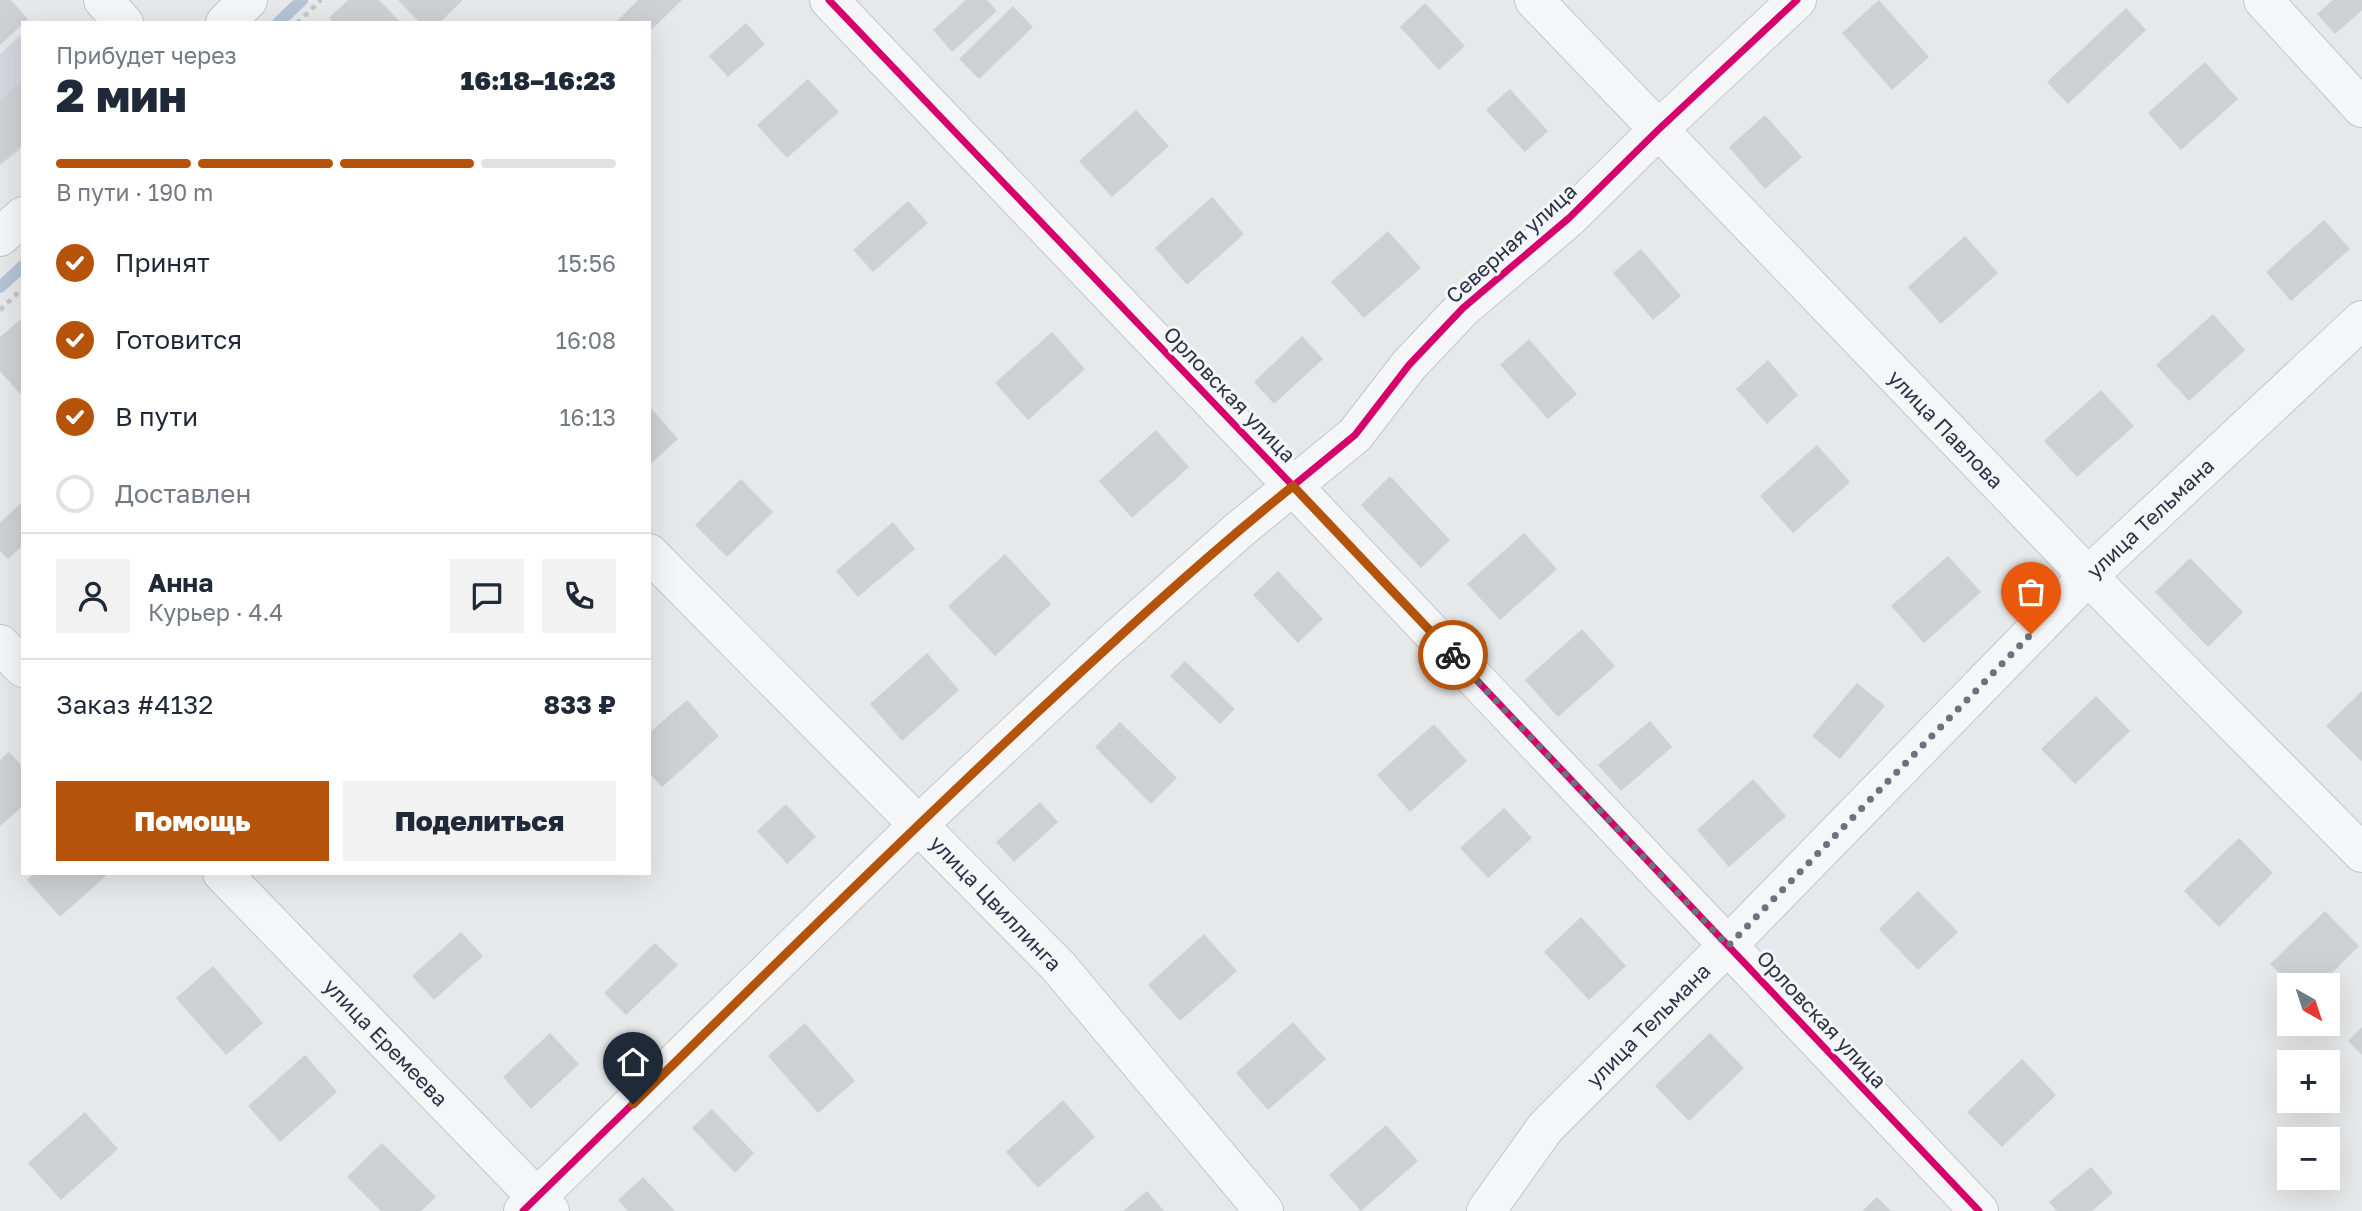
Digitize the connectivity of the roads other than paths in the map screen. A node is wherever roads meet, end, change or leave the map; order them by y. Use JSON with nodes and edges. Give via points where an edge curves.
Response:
{"nodes":[{"id":1,"x":103,"y":0,"type":"edge"},
{"id":2,"x":248,"y":0,"type":"edge"},
{"id":3,"x":828,"y":0,"type":"edge"},
{"id":4,"x":1534,"y":0,"type":"edge"},
{"id":5,"x":1797,"y":0,"type":"edge"},
{"id":6,"x":2263,"y":0,"type":"edge"},
{"id":7,"x":122,"y":21,"type":"edge"},
{"id":8,"x":227,"y":21,"type":"edge"},
{"id":9,"x":2362,"y":108,"type":"edge"},
{"id":10,"x":1657,"y":130,"type":"junction"},
{"id":11,"x":21,"y":218,"type":"edge"},
{"id":12,"x":0,"y":237,"type":"edge"},
{"id":13,"x":2362,"y":320,"type":"edge"},
{"id":14,"x":1293,"y":486,"type":"junction"},
{"id":15,"x":651,"y":555,"type":"edge"},
{"id":16,"x":2088,"y":576,"type":"junction"},
{"id":17,"x":0,"y":644,"type":"edge"},
{"id":18,"x":21,"y":666,"type":"edge"},
{"id":19,"x":919,"y":824,"type":"junction"},
{"id":20,"x":2362,"y":853,"type":"edge"},
{"id":21,"x":224,"y":875,"type":"edge"},
{"id":22,"x":1728,"y":946,"type":"junction"},
{"id":23,"x":537,"y":1207,"type":"edge"},
{"id":24,"x":1264,"y":1211,"type":"edge"},
{"id":25,"x":1486,"y":1211,"type":"edge"},
{"id":26,"x":1979,"y":1211,"type":"edge"}],
"edges":[{"from":1,"to":7,"type":"street"},
{"from":2,"to":8,"type":"street"},
{"from":3,"to":14,"type":"street","name":"Орловская улица"},
{"from":4,"to":10,"type":"street","name":"улица Павлова"},
{"from":5,"to":10,"type":"street","name":"Северная улица"},
{"from":6,"to":9,"type":"street"},
{"from":10,"to":14,"type":"street","name":"Северная улица","via":[[1569,218],[1463,308],[1409,365],[1355,435]]},
{"from":10,"to":16,"type":"street","name":"улица Павлова"},
{"from":11,"to":12,"type":"street"},
{"from":13,"to":16,"type":"street","name":"улица Тельмана"},
{"from":14,"to":19,"type":"street","name":"Северная улица","via":[[1108,647]]},
{"from":14,"to":22,"type":"street","name":"Орловская улица"},
{"from":15,"to":19,"type":"street","name":"улица Цвиллинга"},
{"from":16,"to":20,"type":"street","name":"улица Павлова"},
{"from":16,"to":22,"type":"street","name":"улица Тельмана"},
{"from":17,"to":18,"type":"street"},
{"from":19,"to":23,"type":"street","name":"Северная улица"},
{"from":19,"to":24,"type":"street","name":"улица Цвиллинга","via":[[1059,966]]},
{"from":21,"to":23,"type":"street","name":"улица Еремеева"},
{"from":22,"to":25,"type":"street","name":"улица Тельмана","via":[[1545,1128]]},
{"from":22,"to":26,"type":"street","name":"Орловская улица"}]}
